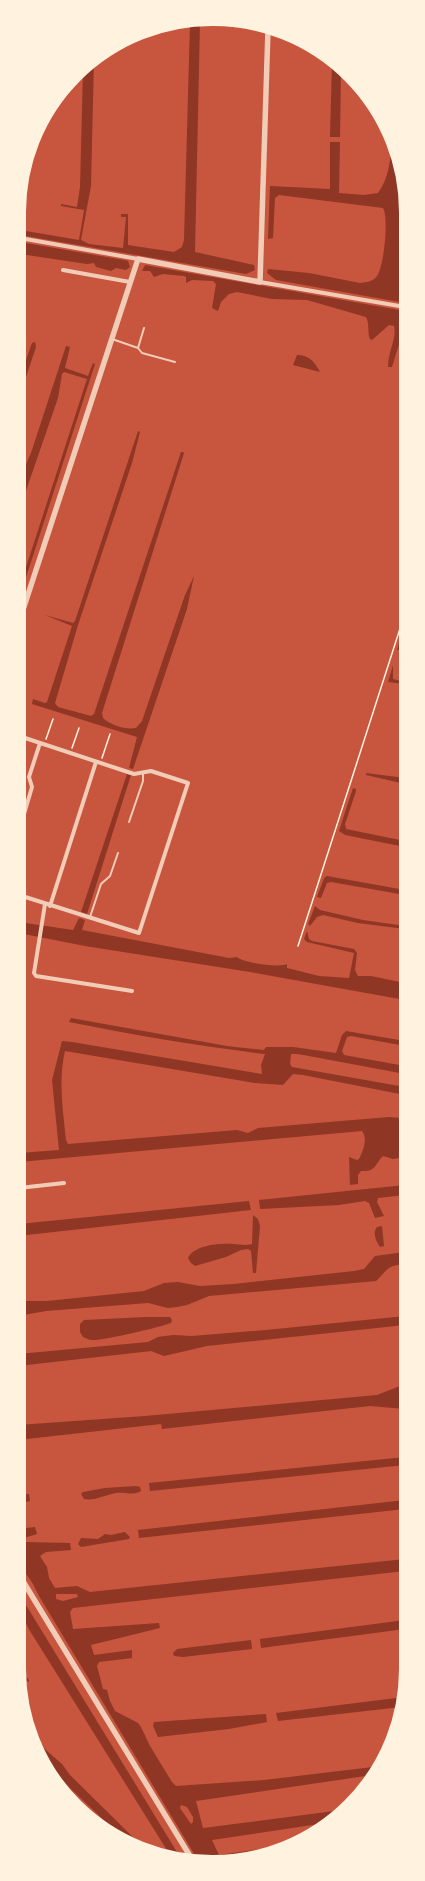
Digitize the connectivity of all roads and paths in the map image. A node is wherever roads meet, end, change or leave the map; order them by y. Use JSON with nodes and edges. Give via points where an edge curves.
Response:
{"nodes":[{"id":1,"x":268,"y":33,"type":"edge"},
{"id":2,"x":25,"y":239,"type":"edge"},
{"id":3,"x":138,"y":259,"type":"junction"},
{"id":4,"x":63,"y":270,"type":"dead end"},
{"id":5,"x":130,"y":282,"type":"junction"},
{"id":6,"x":260,"y":282,"type":"junction"},
{"id":7,"x":400,"y":306,"type":"edge"},
{"id":8,"x":144,"y":328,"type":"dead end"},
{"id":9,"x":111,"y":339,"type":"junction"},
{"id":10,"x":138,"y":348,"type":"junction"},
{"id":11,"x":175,"y":362,"type":"dead end"},
{"id":12,"x":25,"y":604,"type":"edge"},
{"id":13,"x":400,"y":629,"type":"edge"},
{"id":14,"x":52,"y":719,"type":"dead end"},
{"id":15,"x":79,"y":728,"type":"dead end"},
{"id":16,"x":110,"y":734,"type":"dead end"},
{"id":17,"x":25,"y":738,"type":"edge"},
{"id":18,"x":42,"y":744,"type":"junction"},
{"id":19,"x":70,"y":754,"type":"junction"},
{"id":20,"x":98,"y":763,"type":"junction"},
{"id":21,"x":143,"y":773,"type":"junction"},
{"id":22,"x":25,"y":811,"type":"edge"},
{"id":23,"x":129,"y":822,"type":"dead end"},
{"id":24,"x":118,"y":853,"type":"dead end"},
{"id":25,"x":25,"y":897,"type":"edge"},
{"id":26,"x":45,"y":904,"type":"junction"},
{"id":27,"x":50,"y":906,"type":"junction"},
{"id":28,"x":89,"y":918,"type":"junction"},
{"id":29,"x":298,"y":946,"type":"dead end"},
{"id":30,"x":132,"y":991,"type":"dead end"},
{"id":31,"x":64,"y":1183,"type":"dead end"},
{"id":32,"x":25,"y":1187,"type":"edge"},
{"id":33,"x":25,"y":1585,"type":"edge"},
{"id":34,"x":189,"y":1854,"type":"edge"}],
"edges":[{"from":1,"to":6,"type":"street"},
{"from":2,"to":3,"type":"street"},
{"from":3,"to":5,"type":"street"},
{"from":3,"to":6,"type":"street"},
{"from":4,"to":5,"type":"street"},
{"from":5,"to":9,"type":"street"},
{"from":6,"to":7,"type":"street"},
{"from":8,"to":10,"type":"lane"},
{"from":9,"to":10,"type":"lane"},
{"from":9,"to":12,"type":"street"},
{"from":10,"to":11,"type":"lane","via":[[142,353]]},
{"from":13,"to":29,"type":"path"},
{"from":14,"to":18,"type":"path"},
{"from":15,"to":19,"type":"path"},
{"from":16,"to":20,"type":"path"},
{"from":17,"to":18,"type":"street"},
{"from":18,"to":19,"type":"street"},
{"from":18,"to":22,"type":"street","via":[[29,777],[32,787]]},
{"from":19,"to":20,"type":"street"},
{"from":20,"to":21,"type":"street","via":[[134,774]]},
{"from":20,"to":27,"type":"street"},
{"from":21,"to":23,"type":"lane","via":[[143,781]]},
{"from":21,"to":28,"type":"street","via":[[151,772],[188,783],[139,933]]},
{"from":24,"to":28,"type":"lane","via":[[110,876],[101,884]]},
{"from":25,"to":26,"type":"street"},
{"from":26,"to":27,"type":"street"},
{"from":26,"to":30,"type":"street","via":[[34,973],[36,976]]},
{"from":27,"to":28,"type":"street"},
{"from":31,"to":32,"type":"street"},
{"from":33,"to":34,"type":"street"}]}
